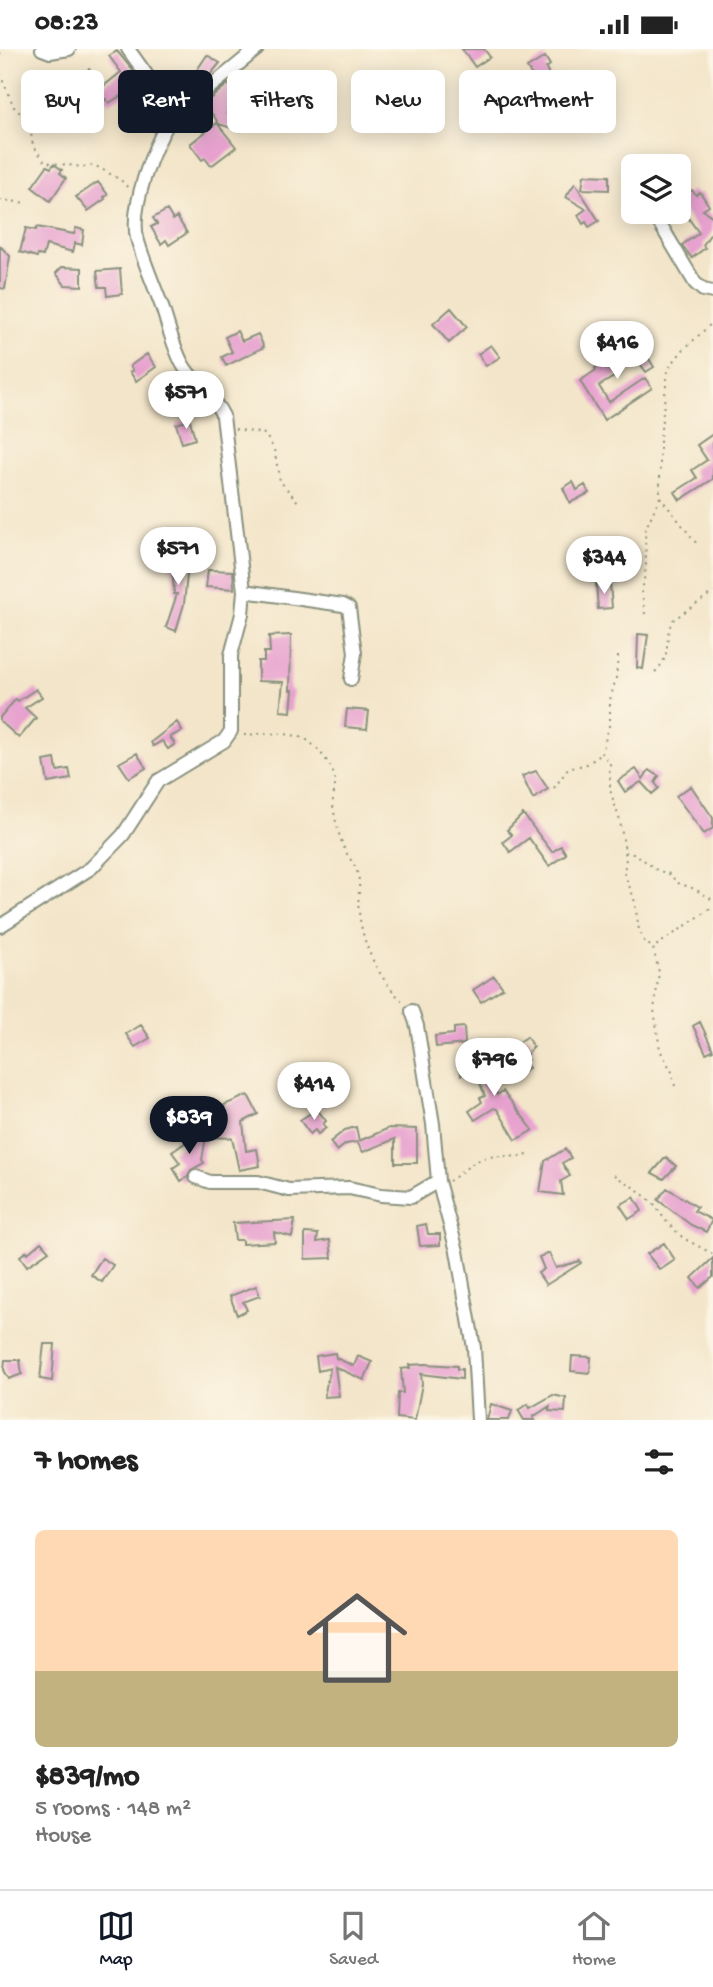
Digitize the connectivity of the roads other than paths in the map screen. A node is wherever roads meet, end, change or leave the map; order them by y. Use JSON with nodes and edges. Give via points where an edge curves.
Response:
{"nodes":[{"id":1,"x":42,"y":49,"type":"edge"},
{"id":2,"x":69,"y":49,"type":"edge"},
{"id":3,"x":128,"y":49,"type":"edge"},
{"id":4,"x":257,"y":49,"type":"edge"},
{"id":5,"x":143,"y":70,"type":"edge"},
{"id":6,"x":213,"y":85,"type":"edge"},
{"id":7,"x":162,"y":133,"type":"edge"},
{"id":8,"x":660,"y":224,"type":"edge"},
{"id":9,"x":713,"y":292,"type":"edge"},
{"id":10,"x":244,"y":591,"type":"junction"},
{"id":11,"x":351,"y":680,"type":"dead end"},
{"id":12,"x":0,"y":926,"type":"edge"},
{"id":13,"x":412,"y":1011,"type":"road end"},
{"id":14,"x":196,"y":1177,"type":"dead end"},
{"id":15,"x":439,"y":1184,"type":"junction"},
{"id":16,"x":478,"y":1420,"type":"edge"}],
"edges":[{"from":1,"to":2,"type":"street"},
{"from":3,"to":5,"type":"street"},
{"from":4,"to":6,"type":"street"},
{"from":7,"to":10,"type":"street","via":[[138,200],[137,236],[184,367],[219,406],[224,420]]},
{"from":8,"to":9,"type":"street","via":[[695,283]]},
{"from":10,"to":11,"type":"street","via":[[349,608],[355,645]]},
{"from":10,"to":12,"type":"street","via":[[231,655],[229,737],[158,781],[122,835],[91,867]]},
{"from":13,"to":15,"type":"street"},
{"from":14,"to":15,"type":"street","via":[[210,1182],[258,1182],[289,1190],[349,1188],[411,1197]]},
{"from":15,"to":16,"type":"street","via":[[472,1333]]}]}
